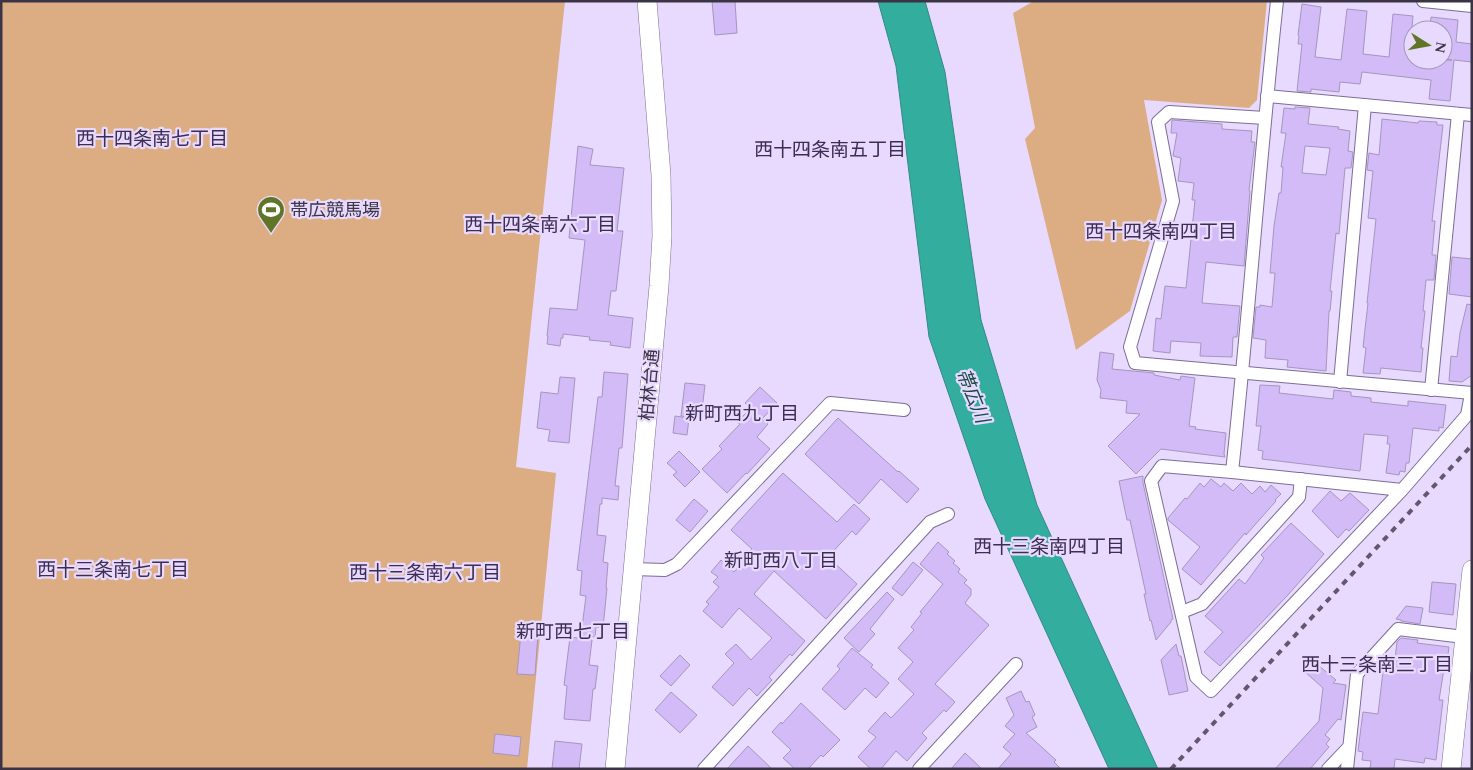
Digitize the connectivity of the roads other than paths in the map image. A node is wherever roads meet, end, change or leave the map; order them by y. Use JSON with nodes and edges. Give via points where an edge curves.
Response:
{"nodes":[{"id":1,"x":647,"y":1,"type":"edge"},
{"id":2,"x":1278,"y":1,"type":"edge"},
{"id":3,"x":1423,"y":1,"type":"edge"},
{"id":4,"x":1472,"y":6,"type":"edge"},
{"id":5,"x":1267,"y":96,"type":"junction"},
{"id":6,"x":1365,"y":105,"type":"junction"},
{"id":7,"x":1458,"y":114,"type":"junction"},
{"id":8,"x":1472,"y":115,"type":"edge"},
{"id":9,"x":1266,"y":118,"type":"junction"},
{"id":10,"x":1243,"y":372,"type":"junction"},
{"id":11,"x":1340,"y":382,"type":"junction"},
{"id":12,"x":1432,"y":390,"type":"junction"},
{"id":13,"x":1471,"y":394,"type":"edge"},
{"id":14,"x":904,"y":410,"type":"dead end"},
{"id":15,"x":1232,"y":472,"type":"junction"},
{"id":16,"x":1301,"y":479,"type":"junction"},
{"id":17,"x":1402,"y":490,"type":"junction"},
{"id":18,"x":948,"y":514,"type":"dead end"},
{"id":19,"x":632,"y":569,"type":"junction"},
{"id":20,"x":1472,"y":570,"type":"edge"},
{"id":21,"x":1182,"y":612,"type":"junction"},
{"id":22,"x":1468,"y":637,"type":"edge"},
{"id":23,"x":1016,"y":664,"type":"dead end"},
{"id":24,"x":1349,"y":747,"type":"junction"},
{"id":25,"x":615,"y":769,"type":"edge"},
{"id":26,"x":704,"y":769,"type":"edge"},
{"id":27,"x":919,"y":769,"type":"edge"},
{"id":28,"x":1328,"y":769,"type":"edge"},
{"id":29,"x":1346,"y":769,"type":"edge"},
{"id":30,"x":1451,"y":769,"type":"edge"}],
"edges":[{"from":1,"to":19,"type":"street","name":"柏林台通","via":[[661,175],[662,236]]},
{"from":2,"to":5,"type":"street"},
{"from":3,"to":4,"type":"street"},
{"from":5,"to":6,"type":"street"},
{"from":5,"to":9,"type":"street"},
{"from":6,"to":7,"type":"street"},
{"from":6,"to":11,"type":"street"},
{"from":7,"to":8,"type":"street"},
{"from":7,"to":12,"type":"street"},
{"from":9,"to":10,"type":"street"},
{"from":9,"to":10,"type":"street","via":[[1169,112],[1158,122],[1173,201],[1130,347],[1135,363]]},
{"from":10,"to":11,"type":"street"},
{"from":10,"to":15,"type":"street"},
{"from":11,"to":12,"type":"street"},
{"from":12,"to":13,"type":"street"},
{"from":13,"to":17,"type":"street","via":[[1467,415]]},
{"from":14,"to":19,"type":"street","via":[[830,403],[676,564],[665,570]]},
{"from":15,"to":16,"type":"street"},
{"from":15,"to":21,"type":"street","via":[[1162,466],[1151,481]]},
{"from":16,"to":17,"type":"street"},
{"from":16,"to":21,"type":"street","via":[[1299,496],[1293,504],[1202,604]]},
{"from":17,"to":21,"type":"street","via":[[1211,691],[1196,677]]},
{"from":18,"to":26,"type":"street","via":[[930,522]]},
{"from":19,"to":25,"type":"street","name":"柏林台通"},
{"from":20,"to":22,"type":"street"},
{"from":22,"to":24,"type":"street","via":[[1398,629],[1357,674]]},
{"from":22,"to":30,"type":"street"},
{"from":23,"to":27,"type":"street"},
{"from":24,"to":28,"type":"street"},
{"from":24,"to":29,"type":"street"}]}
